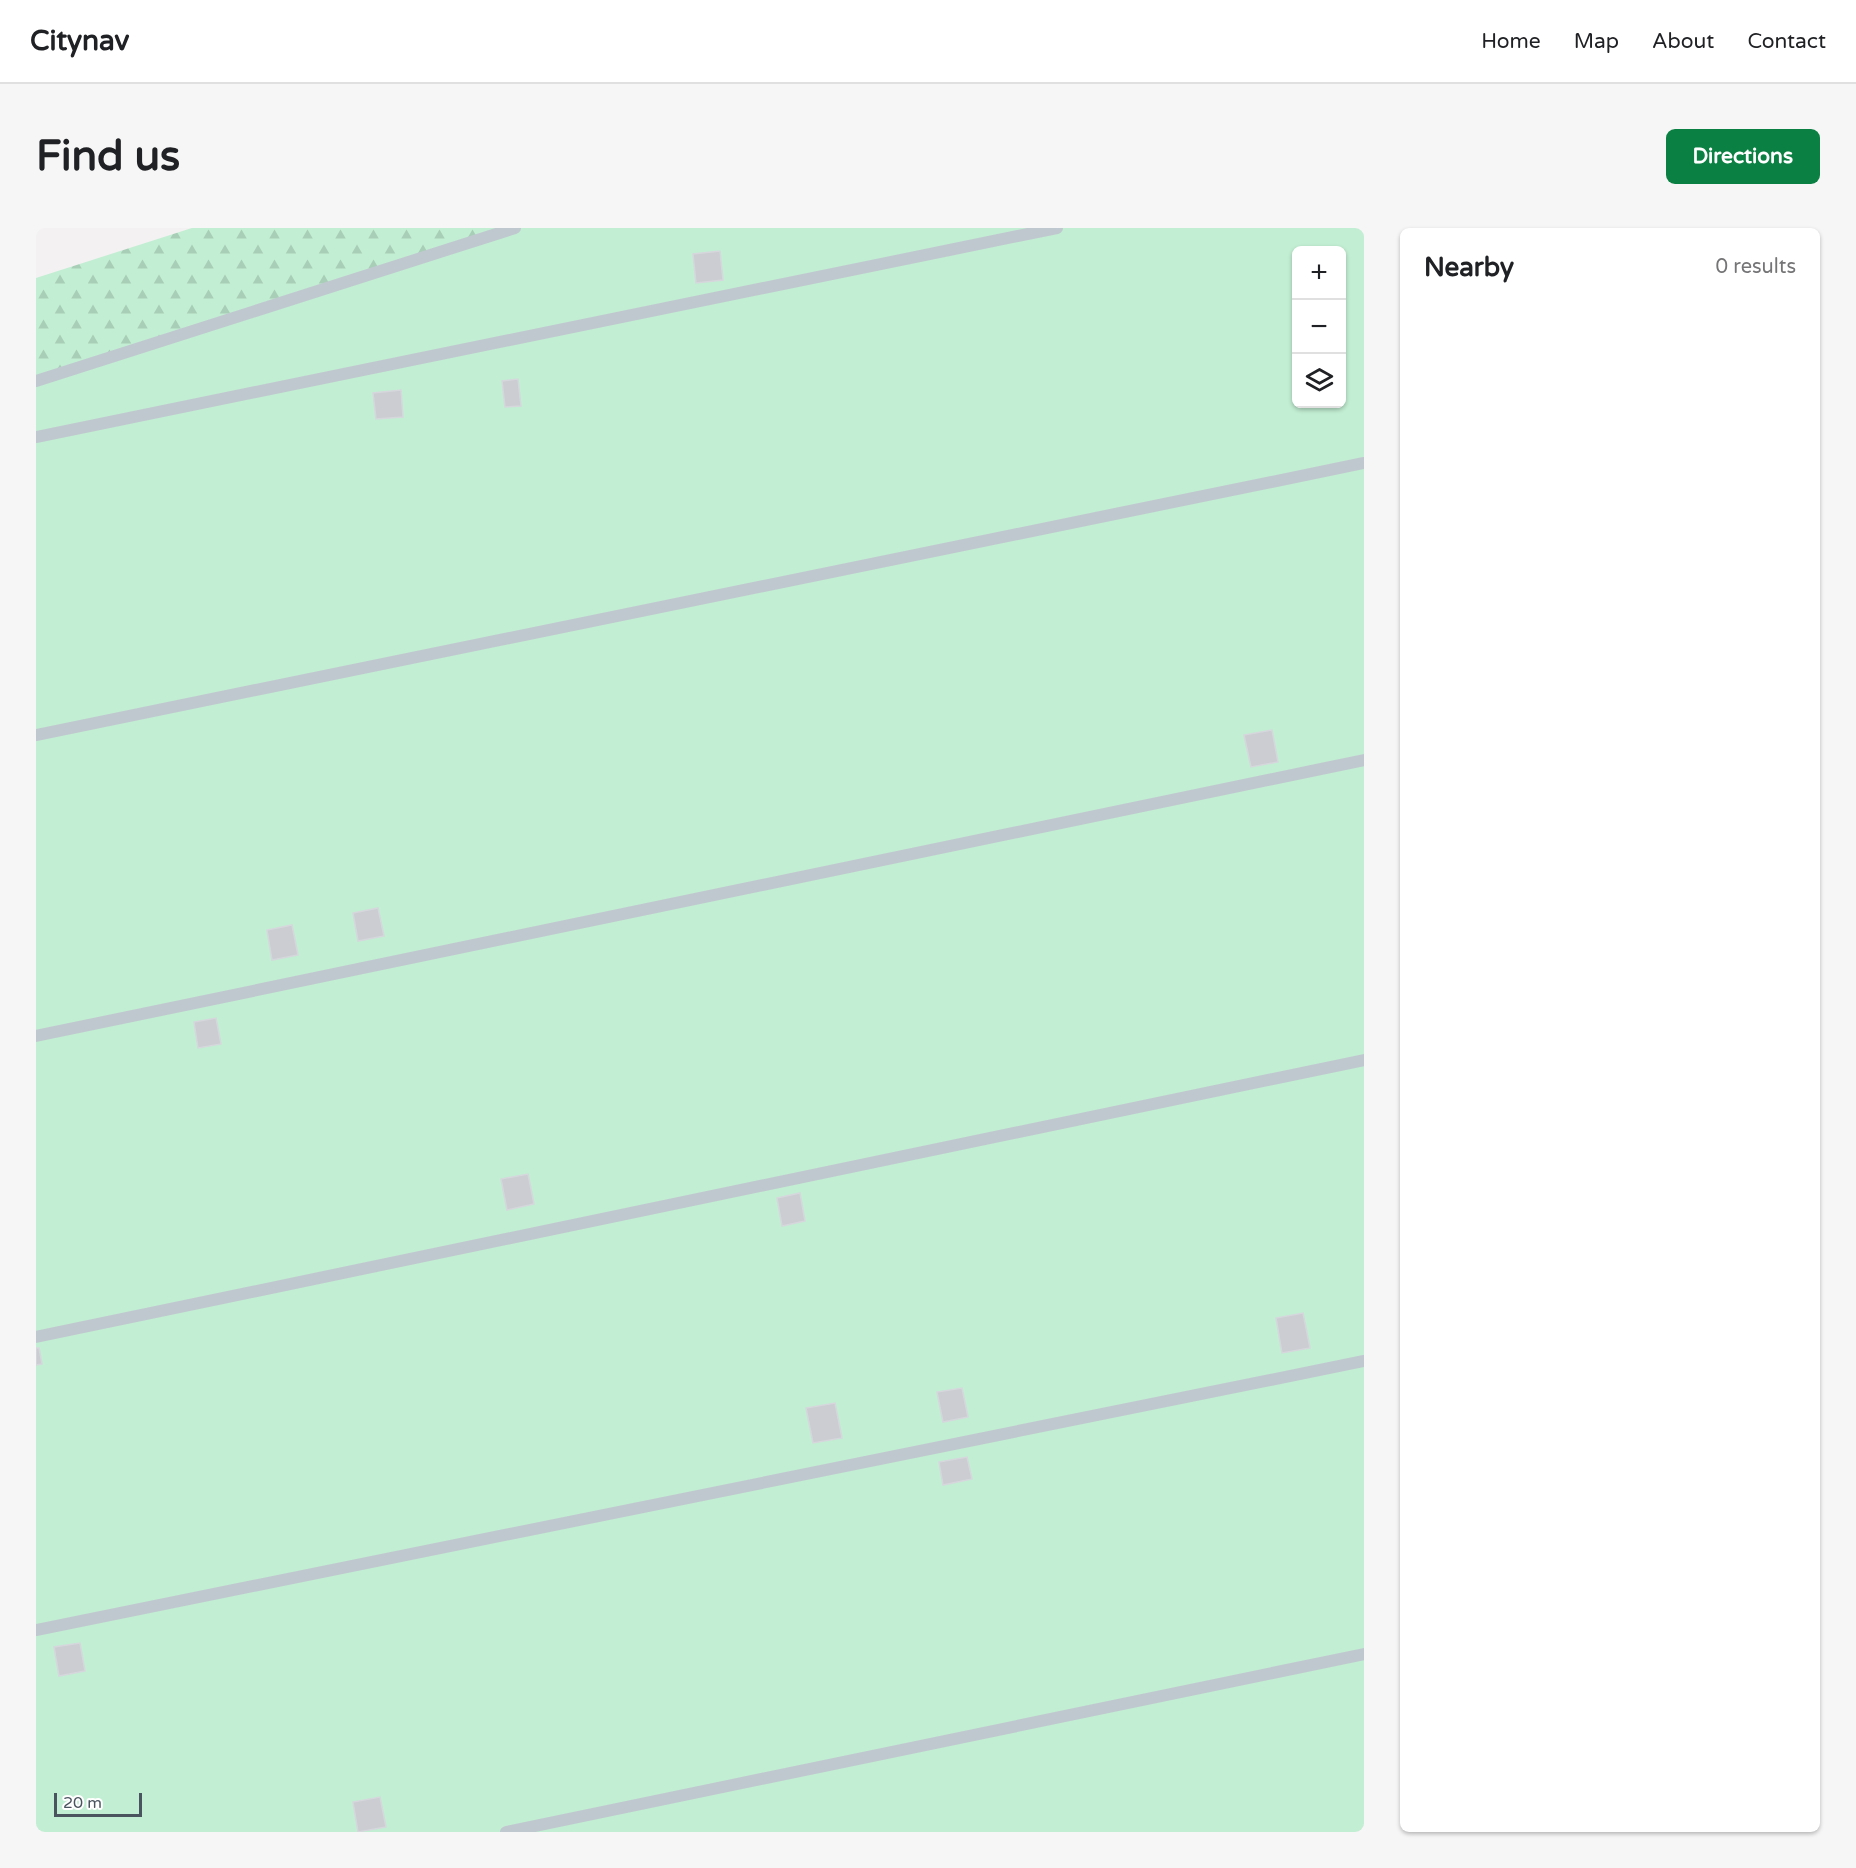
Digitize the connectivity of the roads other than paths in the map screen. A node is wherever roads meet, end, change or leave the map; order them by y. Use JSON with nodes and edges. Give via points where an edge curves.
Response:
{"nodes":[{"id":1,"x":515,"y":228,"type":"edge"},
{"id":2,"x":1057,"y":228,"type":"edge"},
{"id":3,"x":36,"y":381,"type":"edge"},
{"id":4,"x":36,"y":437,"type":"edge"},
{"id":5,"x":1364,"y":463,"type":"edge"},
{"id":6,"x":36,"y":735,"type":"edge"},
{"id":7,"x":1364,"y":760,"type":"edge"},
{"id":8,"x":36,"y":1036,"type":"edge"},
{"id":9,"x":1364,"y":1060,"type":"edge"},
{"id":10,"x":36,"y":1337,"type":"edge"},
{"id":11,"x":1364,"y":1361,"type":"edge"},
{"id":12,"x":36,"y":1630,"type":"edge"},
{"id":13,"x":1364,"y":1654,"type":"edge"},
{"id":14,"x":506,"y":1832,"type":"edge"}],
"edges":[{"from":1,"to":3,"type":"lane"},
{"from":2,"to":4,"type":"lane"},
{"from":5,"to":6,"type":"lane"},
{"from":7,"to":8,"type":"lane"},
{"from":9,"to":10,"type":"lane"},
{"from":11,"to":12,"type":"lane"},
{"from":13,"to":14,"type":"lane"}]}
